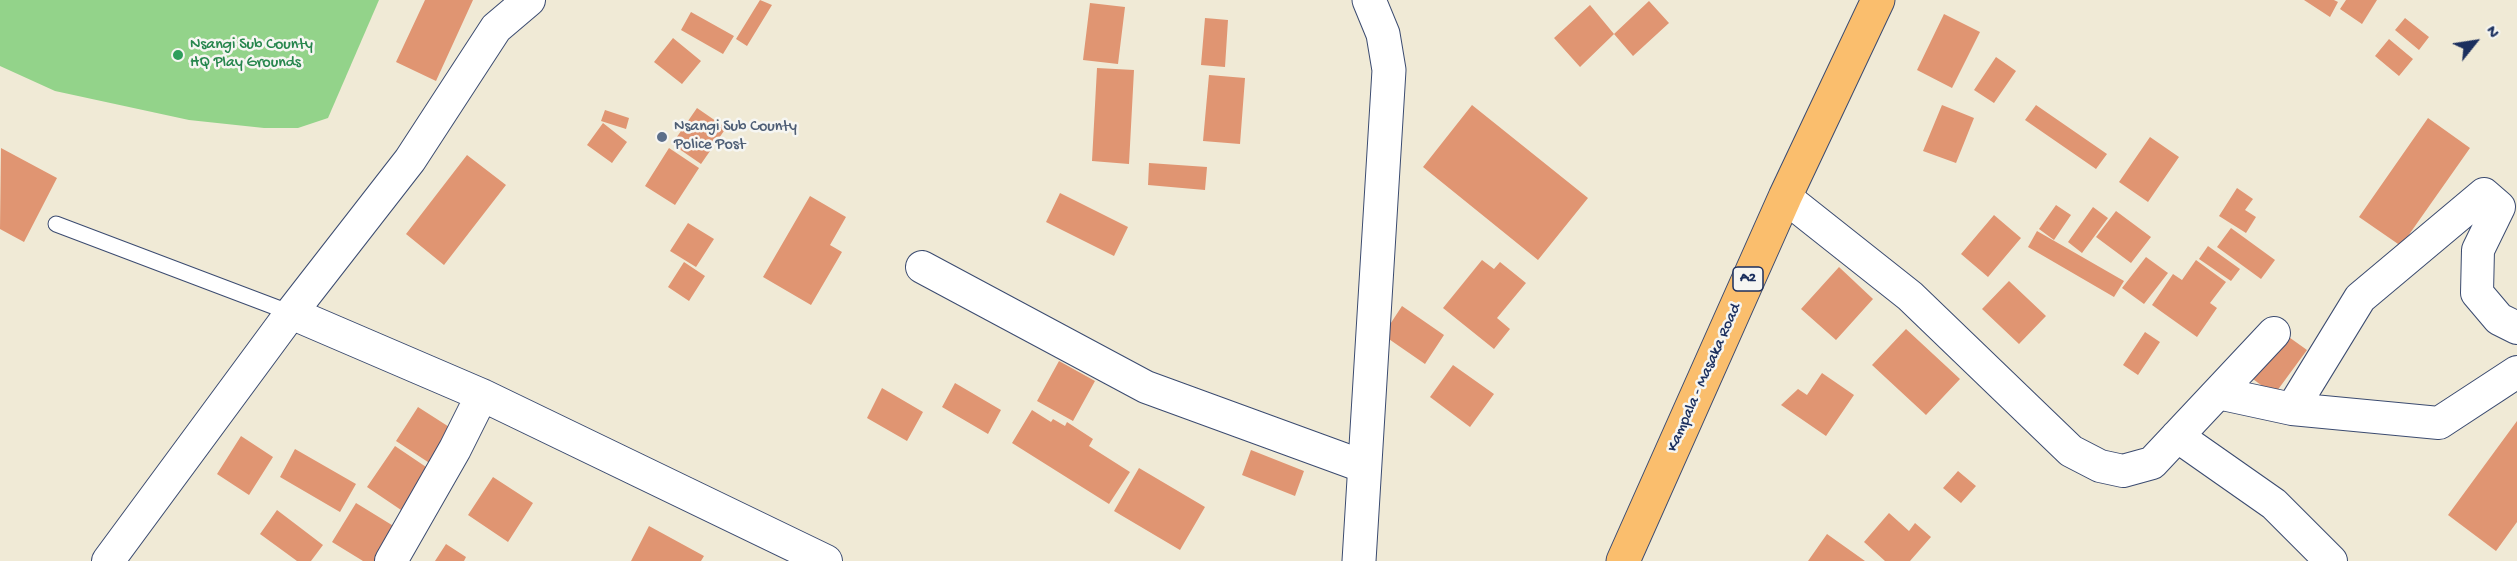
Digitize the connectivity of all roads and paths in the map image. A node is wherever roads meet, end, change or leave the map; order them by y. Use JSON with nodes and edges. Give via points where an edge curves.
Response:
{"nodes":[{"id":1,"x":529,"y":0,"type":"edge"},
{"id":2,"x":1369,"y":0,"type":"edge"},
{"id":3,"x":1878,"y":0,"type":"edge"},
{"id":4,"x":1785,"y":197,"type":"junction"},
{"id":5,"x":56,"y":224,"type":"dead end"},
{"id":6,"x":922,"y":267,"type":"dead end"},
{"id":7,"x":291,"y":313,"type":"junction"},
{"id":8,"x":2517,"y":328,"type":"edge"},
{"id":9,"x":2274,"y":333,"type":"dead end"},
{"id":10,"x":2517,"y":372,"type":"edge"},
{"id":11,"x":2218,"y":393,"type":"junction"},
{"id":12,"x":482,"y":395,"type":"junction"},
{"id":13,"x":2292,"y":409,"type":"junction"},
{"id":14,"x":2177,"y":436,"type":"junction"},
{"id":15,"x":1365,"y":467,"type":"junction"},
{"id":16,"x":777,"y":551,"type":"edge"},
{"id":17,"x":108,"y":561,"type":"edge"},
{"id":18,"x":391,"y":561,"type":"edge"},
{"id":19,"x":826,"y":561,"type":"edge"},
{"id":20,"x":1359,"y":561,"type":"edge"},
{"id":21,"x":1623,"y":561,"type":"edge"},
{"id":22,"x":2331,"y":561,"type":"edge"}],
"edges":[{"from":1,"to":7,"type":"street","via":[[496,28],[410,160]]},
{"from":2,"to":15,"type":"street","via":[[1383,34],[1389,69]]},
{"from":3,"to":4,"type":"main road","name":"Kampala - Masaka Road","number":"A2"},
{"from":4,"to":14,"type":"street","via":[[1910,296],[2071,451],[2100,466],[2123,471],[2152,463]]},
{"from":4,"to":21,"type":"main road","name":"Kampala - Masaka Road","number":"A2"},
{"from":5,"to":7,"type":"lane"},
{"from":6,"to":15,"type":"street","via":[[1146,387]]},
{"from":7,"to":12,"type":"street"},
{"from":7,"to":17,"type":"street"},
{"from":8,"to":13,"type":"street","via":[[2499,320],[2477,293],[2478,250],[2499,207],[2484,194],[2360,298]]},
{"from":9,"to":11,"type":"street"},
{"from":10,"to":13,"type":"street","via":[[2439,423]]},
{"from":11,"to":13,"type":"street"},
{"from":11,"to":14,"type":"street"},
{"from":12,"to":16,"type":"street"},
{"from":12,"to":18,"type":"street"},
{"from":14,"to":22,"type":"street","via":[[2274,504]]},
{"from":15,"to":20,"type":"street"},
{"from":16,"to":19,"type":"street"}]}
